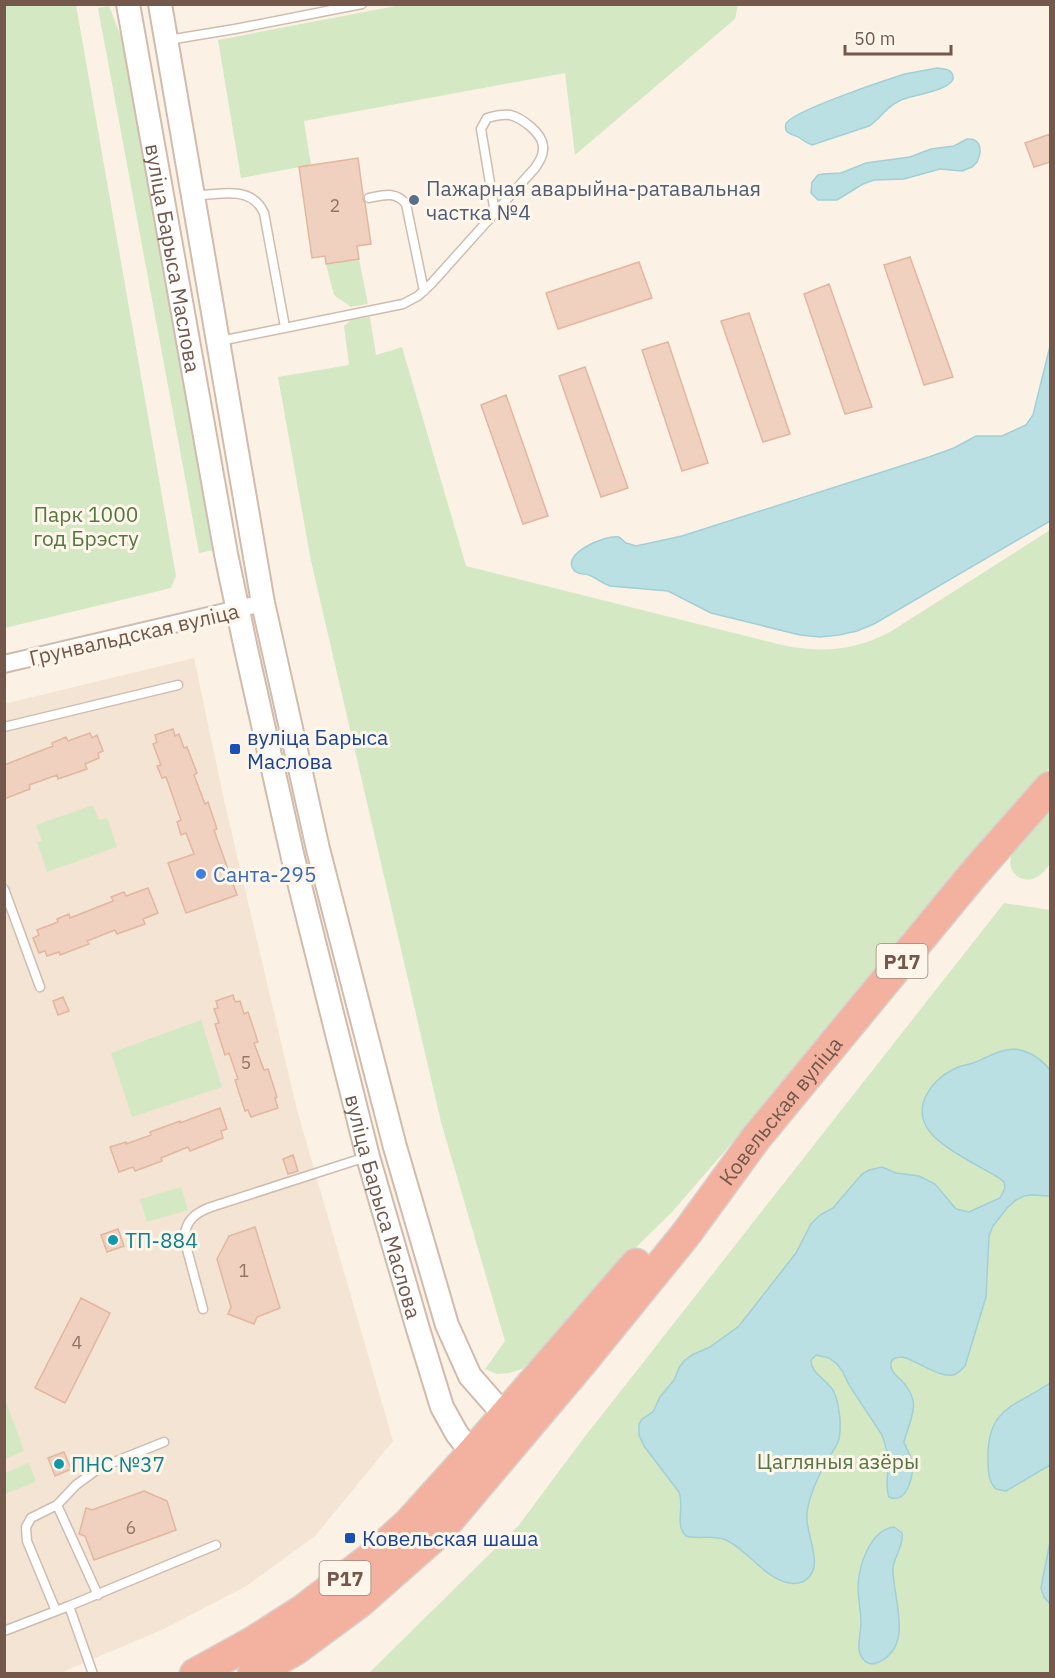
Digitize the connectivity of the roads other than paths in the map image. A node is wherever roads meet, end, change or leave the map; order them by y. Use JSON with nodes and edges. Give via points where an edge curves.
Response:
{"nodes":[{"id":1,"x":128,"y":4,"type":"edge"},
{"id":2,"x":160,"y":4,"type":"edge"},
{"id":3,"x":362,"y":4,"type":"edge"},
{"id":4,"x":166,"y":40,"type":"junction"},
{"id":5,"x":193,"y":196,"type":"junction"},
{"id":6,"x":369,"y":198,"type":"dead end"},
{"id":7,"x":495,"y":213,"type":"junction"},
{"id":8,"x":424,"y":291,"type":"junction"},
{"id":9,"x":285,"y":327,"type":"junction"},
{"id":10,"x":218,"y":341,"type":"junction"},
{"id":11,"x":264,"y":603,"type":"junction"},
{"id":12,"x":237,"y":609,"type":"junction"},
{"id":13,"x":4,"y":664,"type":"edge"},
{"id":14,"x":178,"y":686,"type":"dead end"},
{"id":15,"x":4,"y":727,"type":"edge"},
{"id":16,"x":1050,"y":787,"type":"edge"},
{"id":17,"x":4,"y":889,"type":"edge"},
{"id":18,"x":40,"y":987,"type":"dead end"},
{"id":19,"x":368,"y":1157,"type":"junction"},
{"id":20,"x":203,"y":1309,"type":"dead end"},
{"id":21,"x":164,"y":1442,"type":"dead end"},
{"id":22,"x":498,"y":1443,"type":"junction"},
{"id":23,"x":57,"y":1505,"type":"junction"},
{"id":24,"x":216,"y":1545,"type":"dead end"},
{"id":25,"x":98,"y":1595,"type":"junction"},
{"id":26,"x":69,"y":1606,"type":"junction"},
{"id":27,"x":56,"y":1611,"type":"junction"},
{"id":28,"x":4,"y":1631,"type":"edge"},
{"id":29,"x":93,"y":1674,"type":"edge"},
{"id":30,"x":195,"y":1674,"type":"edge"},
{"id":31,"x":253,"y":1674,"type":"edge"}],
"edges":[{"from":1,"to":12,"type":"main road","name":"вуліца Барыса Маслова"},
{"from":2,"to":4,"type":"main road","name":"вуліца Барыса Маслова"},
{"from":3,"to":4,"type":"lane"},
{"from":4,"to":5,"type":"main road","name":"вуліца Барыса Маслова"},
{"from":5,"to":9,"type":"lane","via":[[236,193],[258,203],[265,219]]},
{"from":5,"to":10,"type":"main road","name":"вуліца Барыса Маслова"},
{"from":6,"to":8,"type":"lane","via":[[391,195],[406,204]]},
{"from":7,"to":7,"type":"lane","via":[[535,168],[543,153],[536,133],[508,115],[487,118],[481,129]]},
{"from":7,"to":8,"type":"lane"},
{"from":8,"to":9,"type":"lane","via":[[403,304]]},
{"from":9,"to":10,"type":"lane"},
{"from":10,"to":11,"type":"main road","name":"вуліца Барыса Маслова"},
{"from":11,"to":12,"type":"street","name":"Грунвальдская вуліца"},
{"from":11,"to":22,"type":"main road","name":"вуліца Барыса Маслова","via":[[318,849],[395,1147],[447,1325]]},
{"from":12,"to":13,"type":"street","name":"Грунвальдская вуліца"},
{"from":12,"to":19,"type":"main road","name":"вуліца Барыса Маслова","via":[[293,858]]},
{"from":14,"to":15,"type":"lane"},
{"from":16,"to":22,"type":"highway","name":"Ковельская вуліца","number":"Р17","via":[[756,1138],[641,1258]]},
{"from":17,"to":18,"type":"lane"},
{"from":19,"to":20,"type":"lane","via":[[194,1215],[184,1238]]},
{"from":19,"to":22,"type":"main road","name":"вуліца Барыса Маслова","via":[[442,1407],[457,1434]]},
{"from":21,"to":23,"type":"lane","via":[[99,1468]]},
{"from":22,"to":30,"type":"highway","number":"Р17","via":[[369,1559],[303,1610]]},
{"from":22,"to":31,"type":"highway","number":"Р17","via":[[437,1534],[360,1602],[295,1650]]},
{"from":23,"to":25,"type":"lane"},
{"from":23,"to":27,"type":"lane","via":[[31,1518],[26,1532]]},
{"from":24,"to":25,"type":"lane"},
{"from":25,"to":26,"type":"lane"},
{"from":26,"to":27,"type":"lane"},
{"from":26,"to":29,"type":"lane"},
{"from":27,"to":28,"type":"lane"}]}
